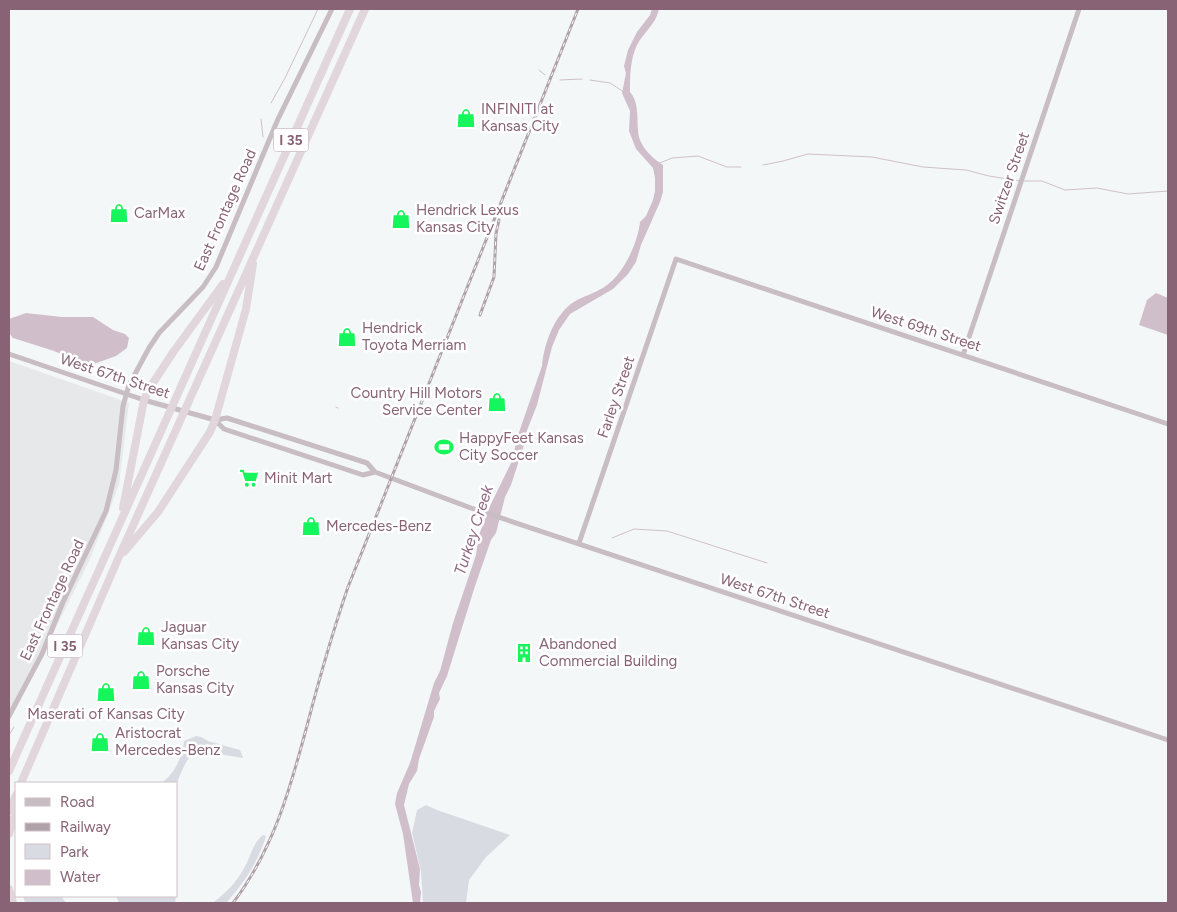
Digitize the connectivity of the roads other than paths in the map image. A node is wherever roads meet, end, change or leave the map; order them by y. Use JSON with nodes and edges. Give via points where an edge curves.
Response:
{"nodes":[{"id":1,"x":332,"y":9,"type":"edge"},
{"id":2,"x":350,"y":9,"type":"edge"},
{"id":3,"x":365,"y":9,"type":"edge"},
{"id":4,"x":1079,"y":9,"type":"edge"},
{"id":5,"x":255,"y":254,"type":"junction"},
{"id":6,"x":676,"y":259,"type":"joint"},
{"id":7,"x":232,"y":272,"type":"junction"},
{"id":8,"x":9,"y":354,"type":"edge"},
{"id":9,"x":963,"y":355,"type":"junction"},
{"id":10,"x":126,"y":394,"type":"junction"},
{"id":11,"x":144,"y":400,"type":"junction"},
{"id":12,"x":215,"y":420,"type":"junction"},
{"id":13,"x":1168,"y":424,"type":"edge"},
{"id":14,"x":276,"y":433,"type":"junction"},
{"id":15,"x":272,"y":445,"type":"junction"},
{"id":16,"x":375,"y":472,"type":"junction"},
{"id":17,"x":121,"y":522,"type":"junction"},
{"id":18,"x":578,"y":543,"type":"junction"},
{"id":19,"x":118,"y":559,"type":"junction"},
{"id":20,"x":9,"y":716,"type":"edge"},
{"id":21,"x":1168,"y":740,"type":"edge"},
{"id":22,"x":9,"y":771,"type":"edge"},
{"id":23,"x":21,"y":782,"type":"edge"},
{"id":24,"x":15,"y":797,"type":"edge"},
{"id":25,"x":9,"y":811,"type":"edge"},
{"id":26,"x":15,"y":815,"type":"edge"},
{"id":27,"x":9,"y":834,"type":"edge"},
{"id":28,"x":9,"y":889,"type":"edge"},
{"id":29,"x":13,"y":903,"type":"edge"}],
"edges":[{"from":1,"to":10,"type":"street","name":"East Frontage Road","via":[[278,119],[216,267],[202,288],[159,333]]},
{"from":2,"to":7,"type":"highway","number":"I 35"},
{"from":3,"to":5,"type":"highway","number":"I 35"},
{"from":4,"to":9,"type":"street","name":"Switzer Street"},
{"from":5,"to":12,"type":"highway","via":[[246,309]]},
{"from":5,"to":19,"type":"highway","number":"I 35"},
{"from":6,"to":9,"type":"street","name":"West 69th Street"},
{"from":6,"to":18,"type":"street","name":"Farley Street"},
{"from":7,"to":11,"type":"highway","via":[[174,351]]},
{"from":7,"to":17,"type":"highway","number":"I 35"},
{"from":8,"to":10,"type":"street","name":"West 67th Street"},
{"from":9,"to":13,"type":"street","name":"West 69th Street"},
{"from":10,"to":11,"type":"street","name":"West 67th Street"},
{"from":10,"to":20,"type":"street","name":"East Frontage Road","via":[[116,470],[106,511],[42,654]]},
{"from":11,"to":12,"type":"street","name":"West 67th Street"},
{"from":11,"to":17,"type":"highway"},
{"from":12,"to":14,"type":"street","name":"West 67th Street","via":[[227,418]]},
{"from":12,"to":15,"type":"street","name":"West 67th Street","via":[[224,429]]},
{"from":12,"to":19,"type":"highway","via":[[158,512]]},
{"from":14,"to":15,"type":"street"},
{"from":14,"to":16,"type":"street","name":"West 67th Street","via":[[367,463]]},
{"from":15,"to":16,"type":"street","name":"West 67th Street","via":[[363,475]]},
{"from":16,"to":18,"type":"street","name":"West 67th Street"},
{"from":17,"to":22,"type":"highway","number":"I 35"},
{"from":18,"to":21,"type":"street","name":"West 67th Street"},
{"from":19,"to":23,"type":"highway","number":"I 35"},
{"from":24,"to":25,"type":"highway"},
{"from":26,"to":27,"type":"highway"},
{"from":28,"to":29,"type":"highway"}]}
